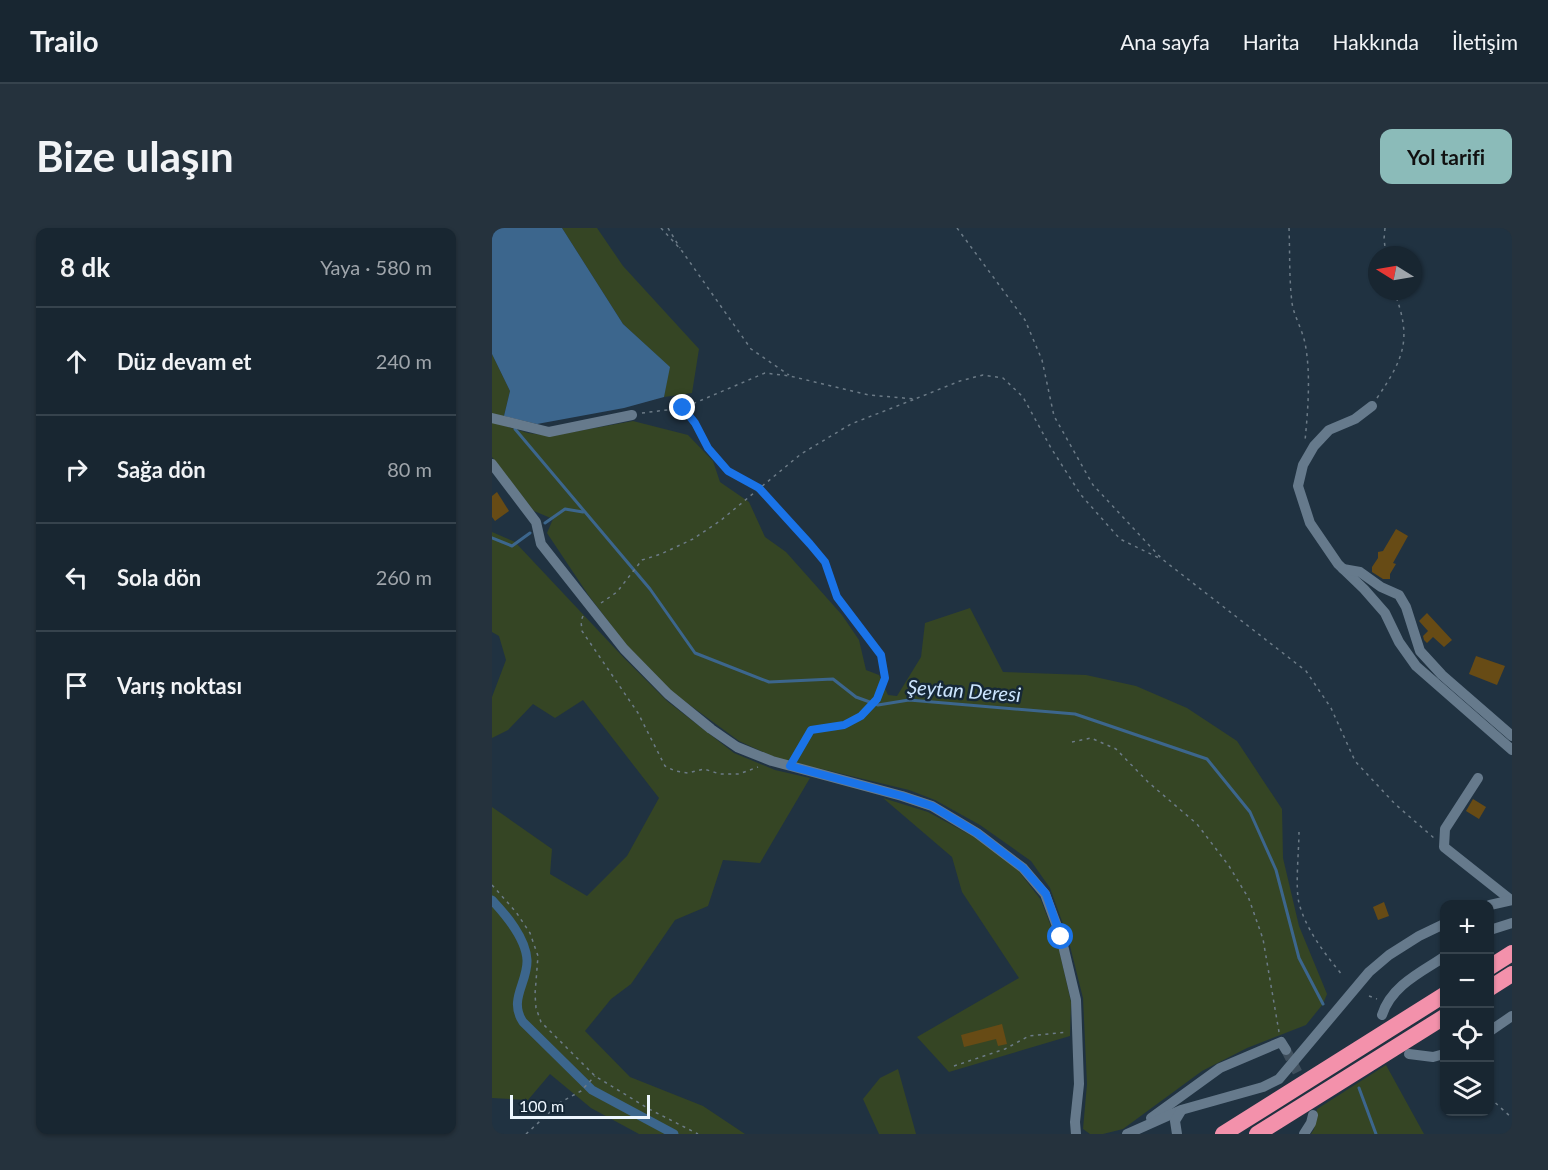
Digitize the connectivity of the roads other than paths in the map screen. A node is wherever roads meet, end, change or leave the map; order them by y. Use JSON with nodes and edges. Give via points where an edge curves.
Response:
{"nodes":[{"id":1,"x":1372,"y":406,"type":"road end"},
{"id":2,"x":632,"y":415,"type":"road end"},
{"id":3,"x":492,"y":418,"type":"edge"},
{"id":4,"x":492,"y":464,"type":"edge"},
{"id":5,"x":1343,"y":569,"type":"junction"},
{"id":6,"x":1512,"y":736,"type":"edge"},
{"id":7,"x":1512,"y":750,"type":"edge"},
{"id":8,"x":1478,"y":778,"type":"dead end"},
{"id":9,"x":1512,"y":900,"type":"edge"},
{"id":10,"x":1494,"y":904,"type":"edge"},
{"id":11,"x":1512,"y":923,"type":"edge"},
{"id":12,"x":1440,"y":926,"type":"edge"},
{"id":13,"x":1494,"y":929,"type":"edge"},
{"id":14,"x":1512,"y":953,"type":"edge"},
{"id":15,"x":1440,"y":960,"type":"edge"},
{"id":16,"x":1494,"y":964,"type":"edge"},
{"id":17,"x":1512,"y":974,"type":"edge"},
{"id":18,"x":1494,"y":985,"type":"edge"},
{"id":19,"x":1440,"y":998,"type":"edge"},
{"id":20,"x":1382,"y":1015,"type":"dead end"},
{"id":21,"x":1512,"y":1016,"type":"edge"},
{"id":22,"x":1440,"y":1020,"type":"edge"},
{"id":23,"x":1494,"y":1027,"type":"edge"},
{"id":24,"x":1284,"y":1046,"type":"road end"},
{"id":25,"x":1409,"y":1054,"type":"dead end"},
{"id":26,"x":1440,"y":1055,"type":"edge"},
{"id":27,"x":1181,"y":1110,"type":"junction"},
{"id":28,"x":1305,"y":1112,"type":"junction"},
{"id":29,"x":1175,"y":1121,"type":"junction"},
{"id":30,"x":1130,"y":1132,"type":"edge"},
{"id":31,"x":1076,"y":1134,"type":"edge"},
{"id":32,"x":1170,"y":1134,"type":"edge"},
{"id":33,"x":1177,"y":1134,"type":"edge"},
{"id":34,"x":1223,"y":1134,"type":"edge"},
{"id":35,"x":1257,"y":1134,"type":"edge"},
{"id":36,"x":1304,"y":1134,"type":"edge"}],
"edges":[{"from":1,"to":5,"type":"street","via":[[1355,419],[1329,430],[1314,446],[1303,465],[1298,486],[1310,523]]},
{"from":2,"to":3,"type":"street","via":[[549,432]]},
{"from":4,"to":31,"type":"street","via":[[536,522],[542,544],[624,650],[711,729],[737,747],[772,761],[932,806],[977,833],[1023,868],[1046,894],[1076,1000]]},
{"from":5,"to":6,"type":"street","via":[[1360,572],[1399,595],[1420,651]]},
{"from":5,"to":7,"type":"street","via":[[1385,613],[1416,666]]},
{"from":8,"to":9,"type":"street","via":[[1445,829],[1444,847]]},
{"from":9,"to":10,"type":"street"},
{"from":11,"to":13,"type":"street"},
{"from":12,"to":27,"type":"street","via":[[1389,955],[1369,972],[1279,1079]]},
{"from":14,"to":16,"type":"highway"},
{"from":15,"to":20,"type":"street","via":[[1406,981],[1386,1002]]},
{"from":17,"to":18,"type":"highway"},
{"from":19,"to":34,"type":"highway"},
{"from":21,"to":23,"type":"street"},
{"from":22,"to":28,"type":"highway"},
{"from":24,"to":30,"type":"street","via":[[1220,1068]]},
{"from":25,"to":26,"type":"street"},
{"from":27,"to":29,"type":"street"},
{"from":27,"to":30,"type":"street"},
{"from":28,"to":35,"type":"highway"},
{"from":28,"to":36,"type":"street","via":[[1311,1123]]},
{"from":29,"to":32,"type":"street"},
{"from":29,"to":33,"type":"street"}]}
